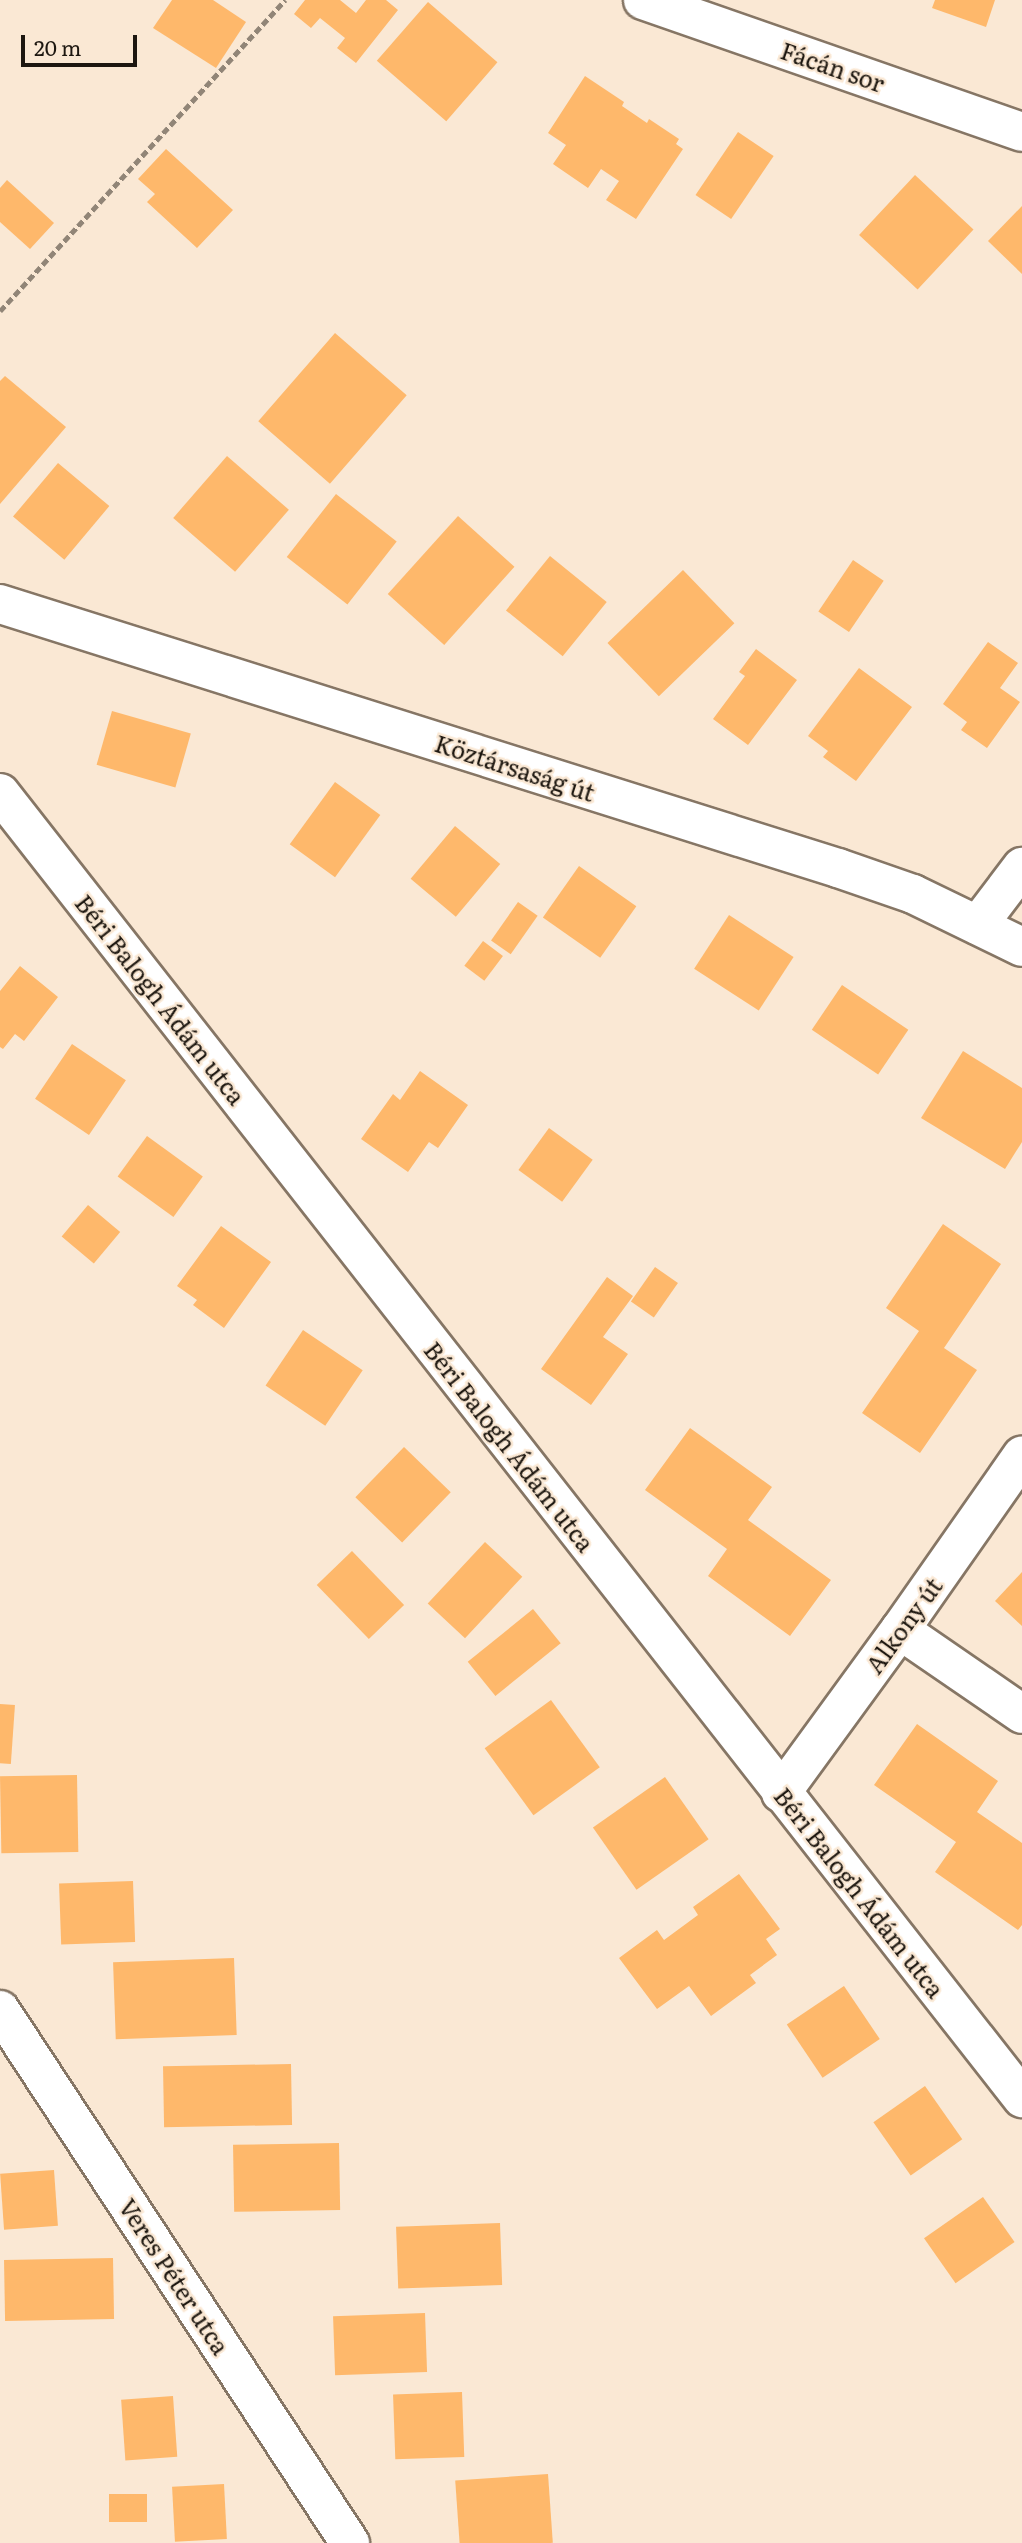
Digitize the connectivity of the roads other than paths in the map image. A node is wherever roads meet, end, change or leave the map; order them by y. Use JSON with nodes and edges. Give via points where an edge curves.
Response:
{"nodes":[{"id":1,"x":643,"y":0,"type":"edge"},
{"id":2,"x":1022,"y":132,"type":"edge"},
{"id":3,"x":0,"y":604,"type":"edge"},
{"id":4,"x":0,"y":793,"type":"edge"},
{"id":5,"x":1022,"y":867,"type":"edge"},
{"id":6,"x":978,"y":925,"type":"junction"},
{"id":7,"x":1022,"y":947,"type":"edge"},
{"id":8,"x":1022,"y":1456,"type":"edge"},
{"id":9,"x":900,"y":1630,"type":"junction"},
{"id":10,"x":1022,"y":1714,"type":"edge"},
{"id":11,"x":781,"y":1793,"type":"junction"},
{"id":12,"x":0,"y":2010,"type":"edge"},
{"id":13,"x":1022,"y":2098,"type":"edge"},
{"id":14,"x":350,"y":2543,"type":"edge"}],
"edges":[{"from":1,"to":2,"type":"street","name":"Fácán sor"},
{"from":3,"to":6,"type":"street","name":"Köztársaság út","via":[[838,868],[913,894]]},
{"from":4,"to":11,"type":"street","name":"Béri Balogh Ádám utca"},
{"from":5,"to":6,"type":"street"},
{"from":6,"to":7,"type":"street","name":"Köztársaság út"},
{"from":8,"to":9,"type":"street","name":"Alkony út"},
{"from":9,"to":10,"type":"street"},
{"from":9,"to":11,"type":"street","name":"Alkony út"},
{"from":11,"to":13,"type":"street","name":"Béri Balogh Ádám utca"},
{"from":12,"to":14,"type":"street","name":"Veres Péter utca"}]}
